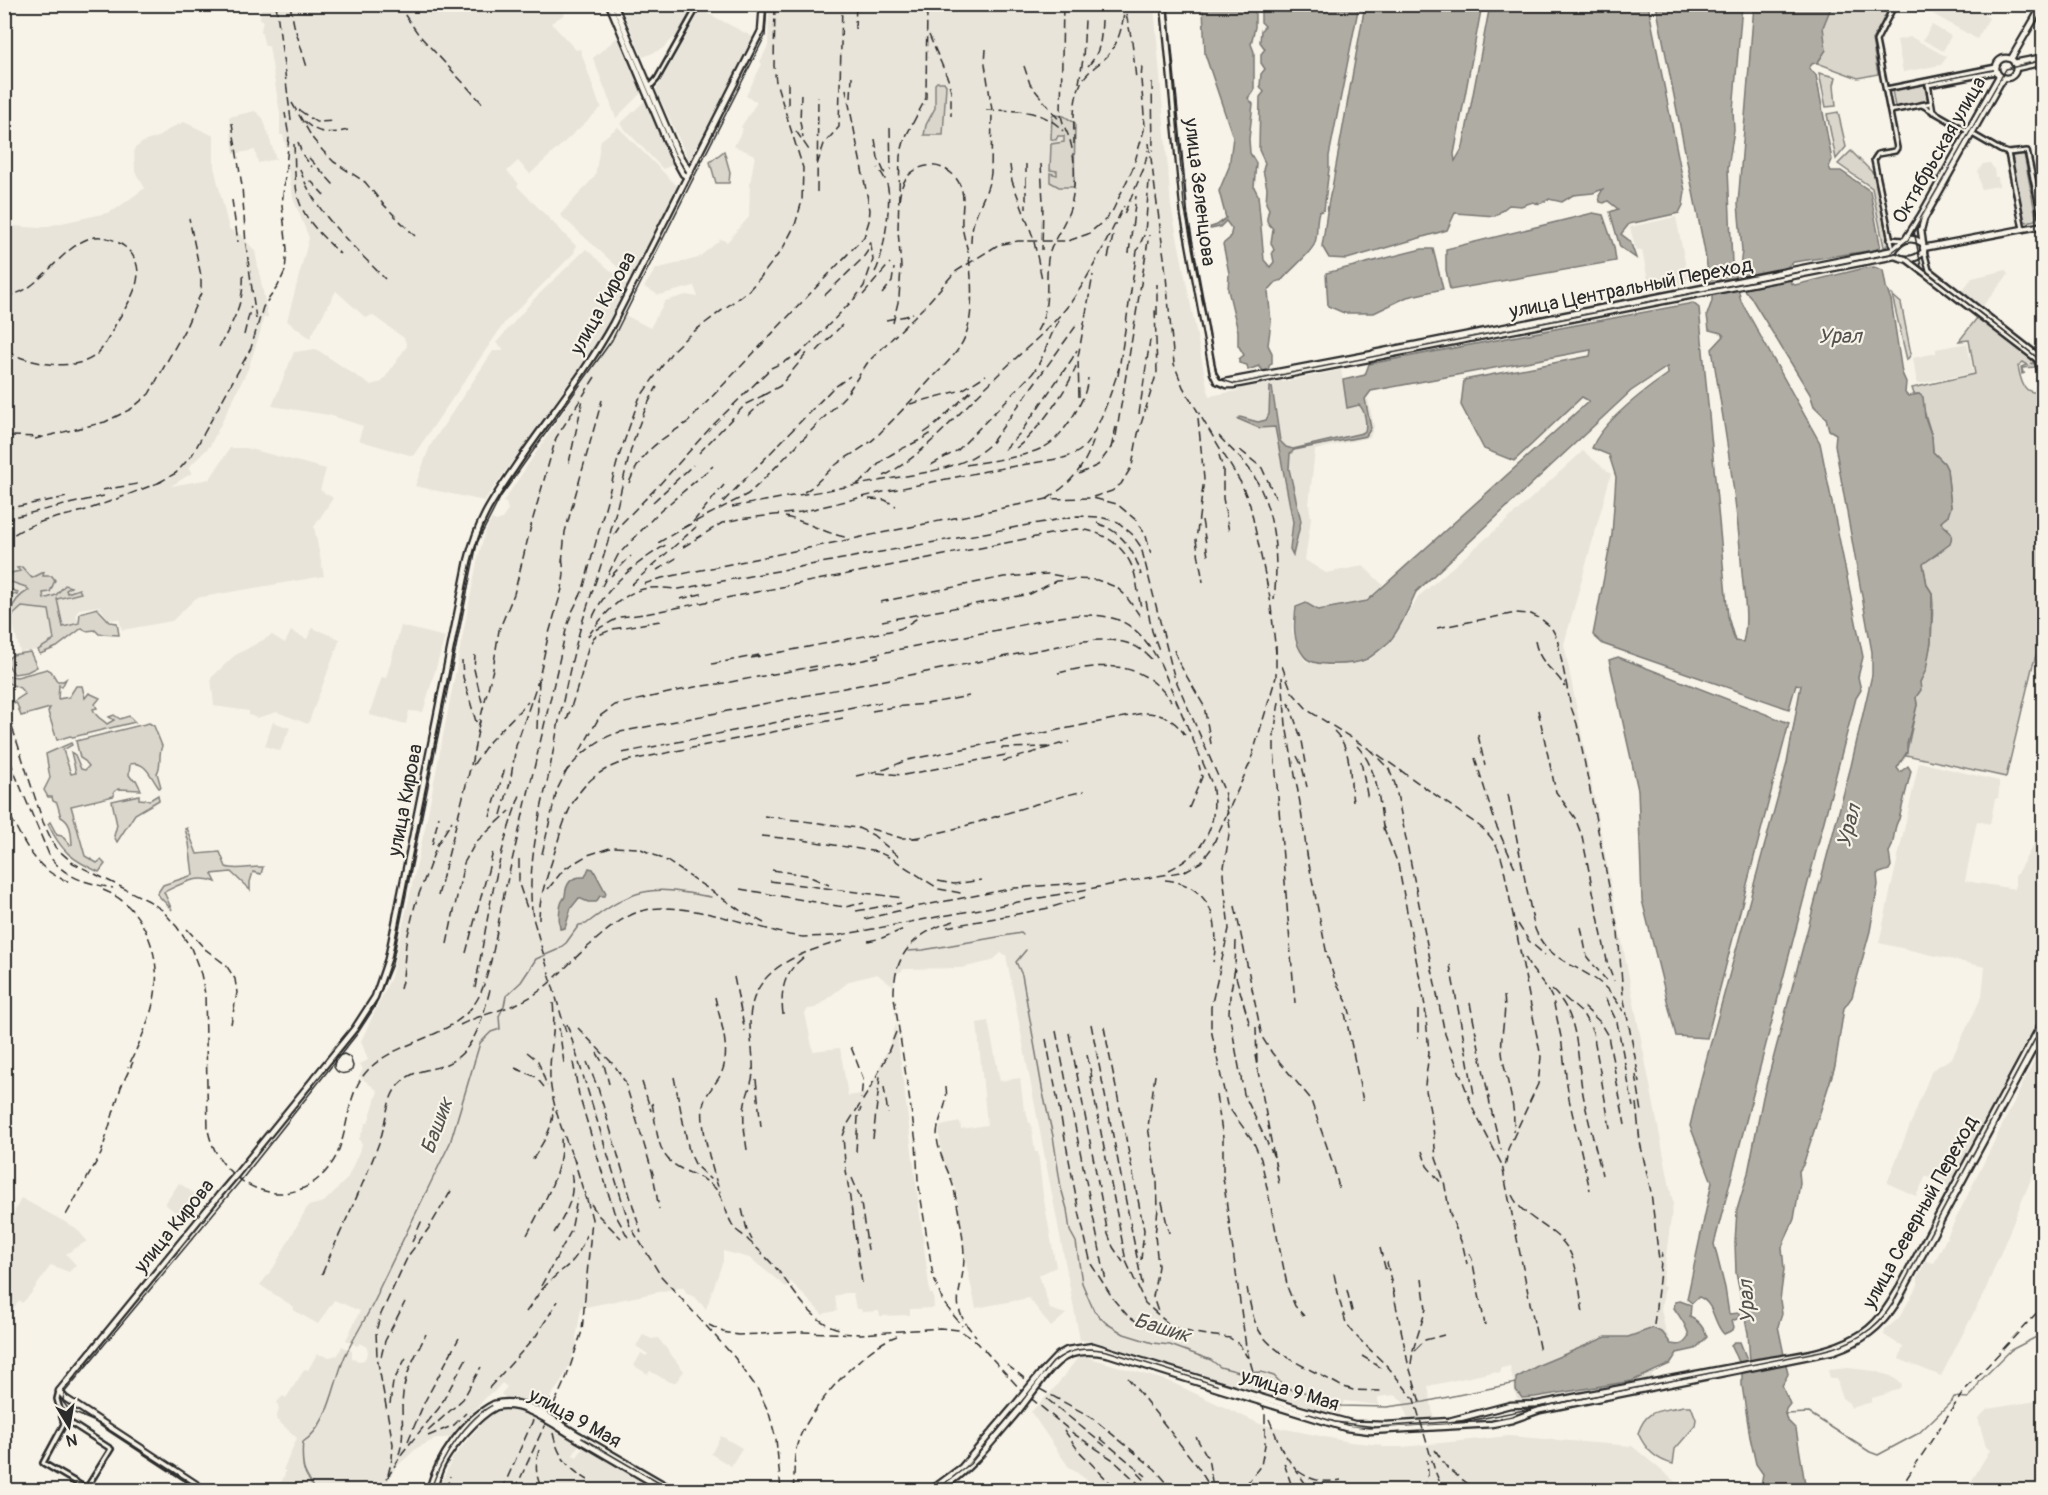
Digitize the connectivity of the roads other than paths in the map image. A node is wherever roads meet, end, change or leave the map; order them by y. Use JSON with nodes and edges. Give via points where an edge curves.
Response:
{"nodes":[{"id":1,"x":609,"y":4,"type":"edge"},
{"id":2,"x":614,"y":4,"type":"edge"},
{"id":3,"x":699,"y":4,"type":"edge"},
{"id":4,"x":763,"y":4,"type":"edge"},
{"id":5,"x":1164,"y":4,"type":"edge"},
{"id":6,"x":1895,"y":4,"type":"edge"},
{"id":7,"x":2043,"y":4,"type":"edge"},
{"id":8,"x":2043,"y":57,"type":"edge"},
{"id":9,"x":2014,"y":63,"type":"junction"},
{"id":10,"x":2043,"y":63,"type":"edge"},
{"id":11,"x":1999,"y":73,"type":"junction"},
{"id":12,"x":1928,"y":83,"type":"junction"},
{"id":13,"x":650,"y":87,"type":"junction"},
{"id":14,"x":1886,"y":89,"type":"junction"},
{"id":15,"x":1931,"y":103,"type":"junction"},
{"id":16,"x":1922,"y":105,"type":"junction"},
{"id":17,"x":1890,"y":111,"type":"junction"},
{"id":18,"x":1933,"y":112,"type":"junction"},
{"id":19,"x":1969,"y":133,"type":"junction"},
{"id":20,"x":2008,"y":153,"type":"junction"},
{"id":21,"x":688,"y":174,"type":"junction"},
{"id":22,"x":2043,"y":226,"type":"edge"},
{"id":23,"x":2024,"y":229,"type":"junction"},
{"id":24,"x":1890,"y":239,"type":"junction"},
{"id":25,"x":1905,"y":240,"type":"junction"},
{"id":26,"x":1923,"y":247,"type":"junction"},
{"id":27,"x":1894,"y":253,"type":"junction"},
{"id":28,"x":1906,"y":260,"type":"junction"},
{"id":29,"x":2037,"y":360,"type":"junction"},
{"id":30,"x":2043,"y":360,"type":"edge"},
{"id":31,"x":2043,"y":369,"type":"edge"},
{"id":32,"x":1217,"y":381,"type":"joint"},
{"id":33,"x":2043,"y":390,"type":"edge"},
{"id":34,"x":2043,"y":1019,"type":"edge"},
{"id":35,"x":2043,"y":1029,"type":"edge"},
{"id":36,"x":1791,"y":1358,"type":"junction"},
{"id":37,"x":1701,"y":1375,"type":"junction"},
{"id":38,"x":59,"y":1391,"type":"junction"},
{"id":39,"x":495,"y":1405,"type":"junction"},
{"id":40,"x":1017,"y":1408,"type":"junction"},
{"id":41,"x":1305,"y":1413,"type":"junction"},
{"id":42,"x":63,"y":1418,"type":"junction"},
{"id":43,"x":579,"y":1438,"type":"junction"},
{"id":44,"x":87,"y":1490,"type":"edge"},
{"id":45,"x":205,"y":1491,"type":"edge"},
{"id":46,"x":429,"y":1491,"type":"edge"},
{"id":47,"x":434,"y":1491,"type":"edge"},
{"id":48,"x":665,"y":1491,"type":"edge"},
{"id":49,"x":673,"y":1491,"type":"edge"},
{"id":50,"x":931,"y":1491,"type":"edge"},
{"id":51,"x":939,"y":1491,"type":"edge"}],
"edges":[{"from":1,"to":21,"type":"main road","via":[[672,154],[682,174]]},
{"from":2,"to":13,"type":"main road"},
{"from":3,"to":13,"type":"street"},
{"from":4,"to":21,"type":"main road","name":"улица Кирова","via":[[760,31]]},
{"from":5,"to":32,"type":"main road","name":"улица Зеленцова","via":[[1184,215],[1212,373]]},
{"from":6,"to":14,"type":"street","via":[[1876,42]]},
{"from":7,"to":9,"type":"main road","name":"Октябрьская улица"},
{"from":8,"to":9,"type":"main road"},
{"from":9,"to":10,"type":"main road"},
{"from":9,"to":11,"type":"main road","name":"Октябрьская улица","via":[[2012,76]]},
{"from":9,"to":11,"type":"main road","name":"Октябрьская улица","via":[[2006,58],[2000,60]]},
{"from":11,"to":12,"type":"street"},
{"from":11,"to":19,"type":"main road","name":"Октябрьская улица"},
{"from":12,"to":14,"type":"street"},
{"from":12,"to":15,"type":"street"},
{"from":13,"to":21,"type":"main road"},
{"from":14,"to":17,"type":"street"},
{"from":15,"to":16,"type":"street"},
{"from":15,"to":18,"type":"street"},
{"from":16,"to":17,"type":"street"},
{"from":16,"to":18,"type":"street"},
{"from":17,"to":24,"type":"street","via":[[1897,149],[1878,154],[1874,160]]},
{"from":18,"to":19,"type":"street"},
{"from":19,"to":20,"type":"street"},
{"from":19,"to":25,"type":"main road","name":"Октябрьская улица"},
{"from":19,"to":26,"type":"main road","name":"Октябрьская улица","via":[[1924,219]]},
{"from":20,"to":22,"type":"street","via":[[2028,153]]},
{"from":20,"to":23,"type":"street"},
{"from":21,"to":38,"type":"main road","name":"улица Кирова","bridge":true,"via":[[604,340],[478,527],[388,959],[375,998],[355,1028]]},
{"from":22,"to":23,"type":"main road"},
{"from":23,"to":26,"type":"main road"},
{"from":24,"to":25,"type":"street"},
{"from":24,"to":27,"type":"street"},
{"from":25,"to":26,"type":"main road","via":[[1913,238]]},
{"from":25,"to":27,"type":"main road","name":"Октябрьская улица"},
{"from":26,"to":28,"type":"main road","via":[[1918,257]]},
{"from":26,"to":30,"type":"street","via":[[1929,270]]},
{"from":27,"to":28,"type":"main road"},
{"from":27,"to":32,"type":"main road","name":"улица Центральный Переход","via":[[1374,356]]},
{"from":28,"to":29,"type":"street"},
{"from":29,"to":31,"type":"street"},
{"from":29,"to":33,"type":"street"},
{"from":34,"to":36,"type":"main road","name":"улица Северный Переход","via":[[1887,1310],[1854,1338]]},
{"from":35,"to":36,"type":"main road","name":"улица Северный Переход","via":[[1890,1313],[1878,1327],[1851,1345]]},
{"from":36,"to":37,"type":"main road","name":"улица Северный Переход"},
{"from":37,"to":41,"type":"main road","name":"улица 9 Мая","via":[[1539,1404],[1510,1405],[1449,1421],[1370,1425]]},
{"from":37,"to":41,"type":"main road","name":"улица 9 Мая","via":[[1473,1426],[1370,1431],[1346,1428]]},
{"from":38,"to":42,"type":"street","via":[[57,1399]]},
{"from":38,"to":45,"type":"main road"},
{"from":39,"to":43,"type":"main road","name":"улица 9 Мая","bridge":true,"via":[[522,1407]]},
{"from":39,"to":46,"type":"main road","via":[[474,1418],[447,1450]]},
{"from":39,"to":47,"type":"main road","name":"улица 9 Мая","via":[[450,1452]]},
{"from":40,"to":41,"type":"main road","name":"улица 9 Мая","bridge":true,"via":[[1058,1355],[1093,1346]]},
{"from":40,"to":50,"type":"main road","name":"улица 9 Мая","via":[[962,1467]]},
{"from":40,"to":51,"type":"main road","name":"улица 9 Мая","via":[[975,1462]]},
{"from":42,"to":44,"type":"street","via":[[63,1427],[43,1463]]},
{"from":42,"to":44,"type":"street","via":[[111,1449]]},
{"from":43,"to":48,"type":"main road","name":"улица 9 Мая"},
{"from":43,"to":49,"type":"main road","name":"улица 9 Мая"}]}
